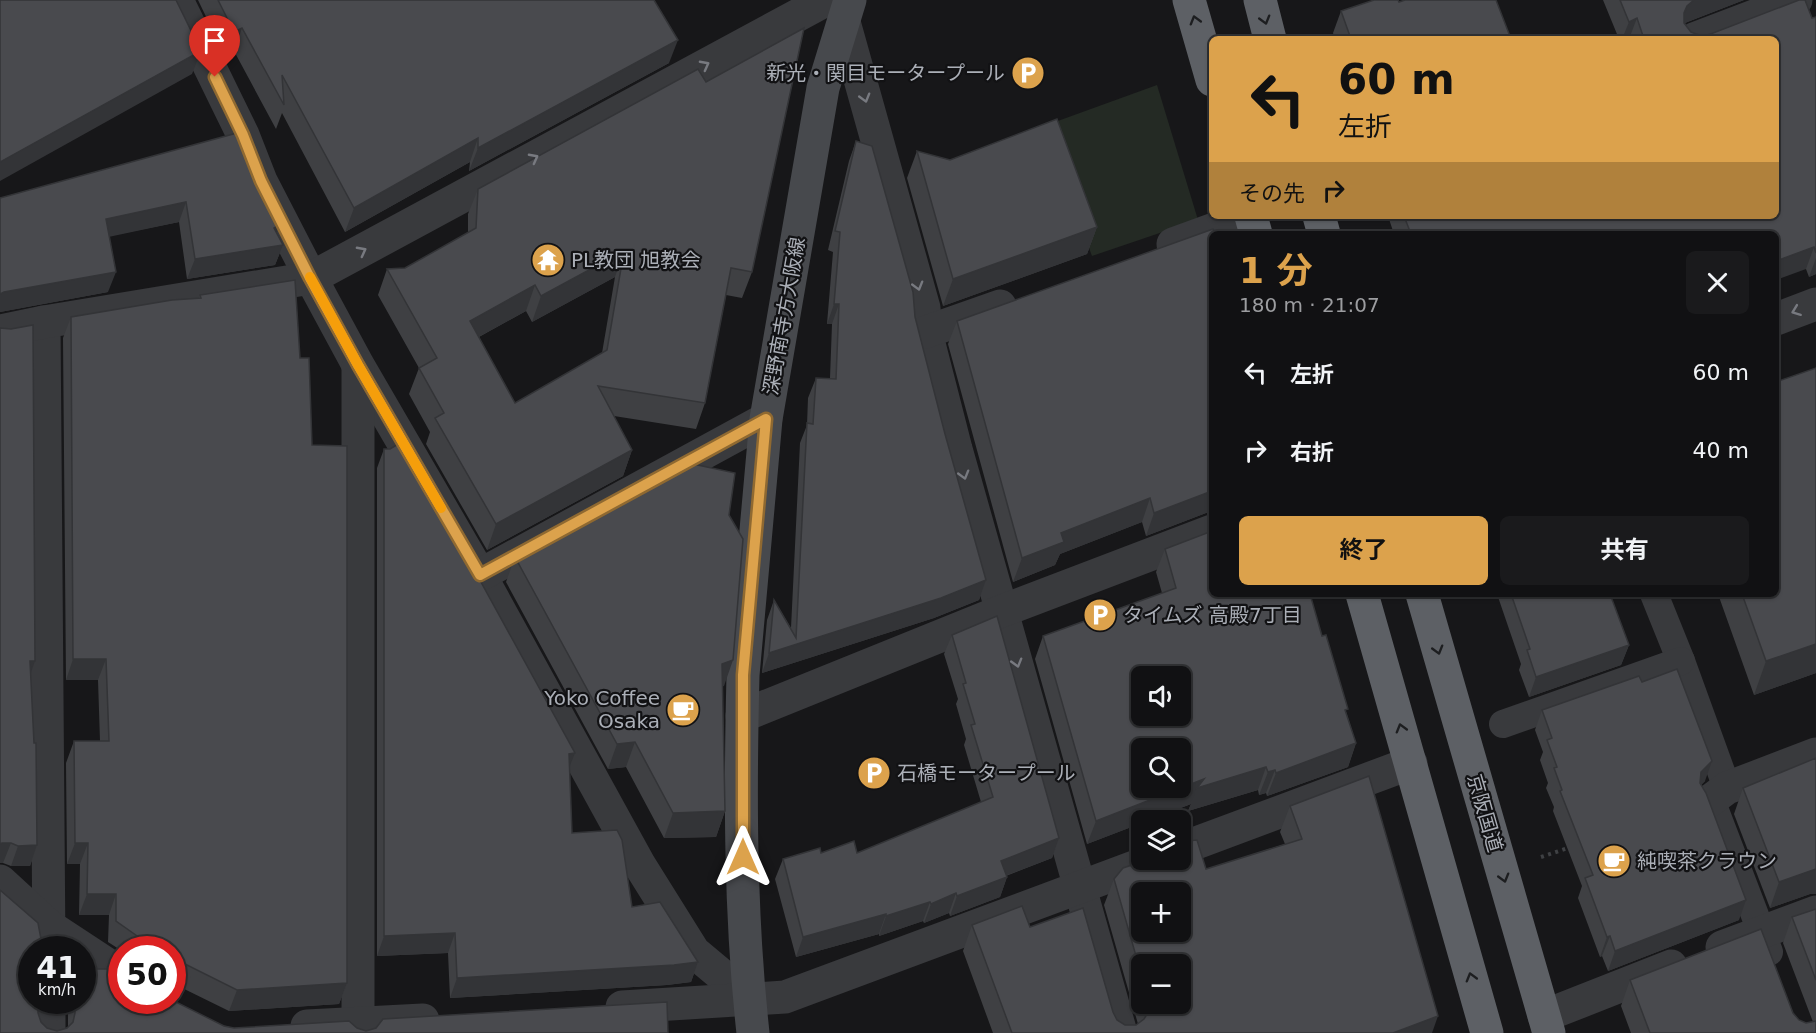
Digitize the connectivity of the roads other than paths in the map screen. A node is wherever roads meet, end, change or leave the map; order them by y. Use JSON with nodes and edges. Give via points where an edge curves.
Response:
{"nodes":[{"id":1,"x":177,"y":0,"type":"edge"},
{"id":2,"x":1189,"y":0,"type":"edge"},
{"id":3,"x":1260,"y":0,"type":"edge"},
{"id":4,"x":1796,"y":0,"type":"edge"},
{"id":5,"x":840,"y":7,"type":"edge"},
{"id":6,"x":1269,"y":36,"type":"edge"},
{"id":7,"x":1709,"y":36,"type":"edge"},
{"id":8,"x":1209,"y":70,"type":"edge"},
{"id":9,"x":1242,"y":219,"type":"edge"},
{"id":10,"x":1148,"y":253,"type":"edge"},
{"id":11,"x":310,"y":278,"type":"junction"},
{"id":12,"x":1026,"y":296,"type":"edge"},
{"id":13,"x":1816,"y":304,"type":"edge"},
{"id":14,"x":1779,"y":318,"type":"edge"},
{"id":15,"x":44,"y":322,"type":"junction"},
{"id":16,"x":0,"y":331,"type":"edge"},
{"id":17,"x":926,"y":332,"type":"junction"},
{"id":18,"x":358,"y":365,"type":"junction"},
{"id":19,"x":766,"y":419,"type":"junction"},
{"id":20,"x":1209,"y":532,"type":"edge"},
{"id":21,"x":480,"y":575,"type":"junction"},
{"id":22,"x":1363,"y":597,"type":"edge"},
{"id":23,"x":1423,"y":597,"type":"edge"},
{"id":24,"x":1655,"y":597,"type":"edge"},
{"id":25,"x":1002,"y":611,"type":"junction"},
{"id":26,"x":1681,"y":661,"type":"junction"},
{"id":27,"x":742,"y":716,"type":"junction"},
{"id":28,"x":1503,"y":724,"type":"dead end"},
{"id":29,"x":1816,"y":754,"type":"edge"},
{"id":30,"x":1411,"y":763,"type":"junction"},
{"id":31,"x":1719,"y":794,"type":"junction"},
{"id":32,"x":1191,"y":845,"type":"edge"},
{"id":33,"x":1131,"y":868,"type":"edge"},
{"id":34,"x":0,"y":881,"type":"edge"},
{"id":35,"x":1081,"y":886,"type":"junction"},
{"id":36,"x":1816,"y":912,"type":"edge"},
{"id":37,"x":1761,"y":931,"type":"junction"},
{"id":38,"x":47,"y":936,"type":"edge"},
{"id":39,"x":49,"y":936,"type":"edge"},
{"id":40,"x":1776,"y":972,"type":"edge"},
{"id":41,"x":749,"y":998,"type":"junction"},
{"id":42,"x":594,"y":1009,"type":"edge"},
{"id":43,"x":49,"y":1014,"type":"edge"},
{"id":44,"x":452,"y":1018,"type":"edge"},
{"id":45,"x":1546,"y":1024,"type":"edge"},
{"id":46,"x":280,"y":1028,"type":"edge"},
{"id":47,"x":358,"y":1028,"type":"edge"},
{"id":48,"x":49,"y":1033,"type":"edge"},
{"id":49,"x":753,"y":1033,"type":"edge"},
{"id":50,"x":1121,"y":1033,"type":"edge"},
{"id":51,"x":1487,"y":1033,"type":"edge"}],
"edges":[{"from":1,"to":11,"type":"street"},
{"from":8,"to":2,"type":"highway","one_way":true},
{"from":3,"to":6,"type":"highway","one_way":true},
{"from":4,"to":7,"type":"street"},
{"from":11,"to":5,"type":"street","one_way":true},
{"from":5,"to":17,"type":"street","one_way":true,"via":[[924,308]]},
{"from":5,"to":19,"type":"main road","name":"深野南寺方大阪線"},
{"from":9,"to":10,"type":"street"},
{"from":11,"to":15,"type":"street"},
{"from":11,"to":18,"type":"street"},
{"from":12,"to":17,"type":"street"},
{"from":13,"to":14,"type":"street","one_way":true},
{"from":15,"to":16,"type":"street"},
{"from":15,"to":39,"type":"street"},
{"from":17,"to":25,"type":"street","one_way":true},
{"from":18,"to":21,"type":"street"},
{"from":18,"to":47,"type":"street"},
{"from":19,"to":21,"type":"street"},
{"from":19,"to":27,"type":"main road","name":"深野南寺方大阪線"},
{"from":20,"to":25,"type":"street"},
{"from":21,"to":41,"type":"street","via":[[639,864],[694,952]]},
{"from":30,"to":22,"type":"highway","one_way":true},
{"from":23,"to":45,"type":"highway","name":"京阪国道","one_way":true},
{"from":24,"to":26,"type":"lane"},
{"from":25,"to":27,"type":"street"},
{"from":25,"to":35,"type":"street","one_way":true},
{"from":26,"to":28,"type":"lane"},
{"from":26,"to":31,"type":"lane"},
{"from":27,"to":41,"type":"main road","name":"深野南寺方大阪線"},
{"from":29,"to":31,"type":"street"},
{"from":30,"to":32,"type":"street"},
{"from":51,"to":30,"type":"highway","one_way":true},
{"from":31,"to":37,"type":"lane"},
{"from":33,"to":35,"type":"street"},
{"from":34,"to":38,"type":"street"},
{"from":35,"to":41,"type":"street","via":[[785,997]]},
{"from":35,"to":50,"type":"street"},
{"from":36,"to":37,"type":"street"},
{"from":37,"to":40,"type":"lane"},
{"from":37,"to":45,"type":"street"},
{"from":41,"to":42,"type":"street"},
{"from":41,"to":49,"type":"main road","name":"深野南寺方大阪線"},
{"from":43,"to":48,"type":"street"},
{"from":44,"to":47,"type":"street"},
{"from":46,"to":47,"type":"street"}]}
